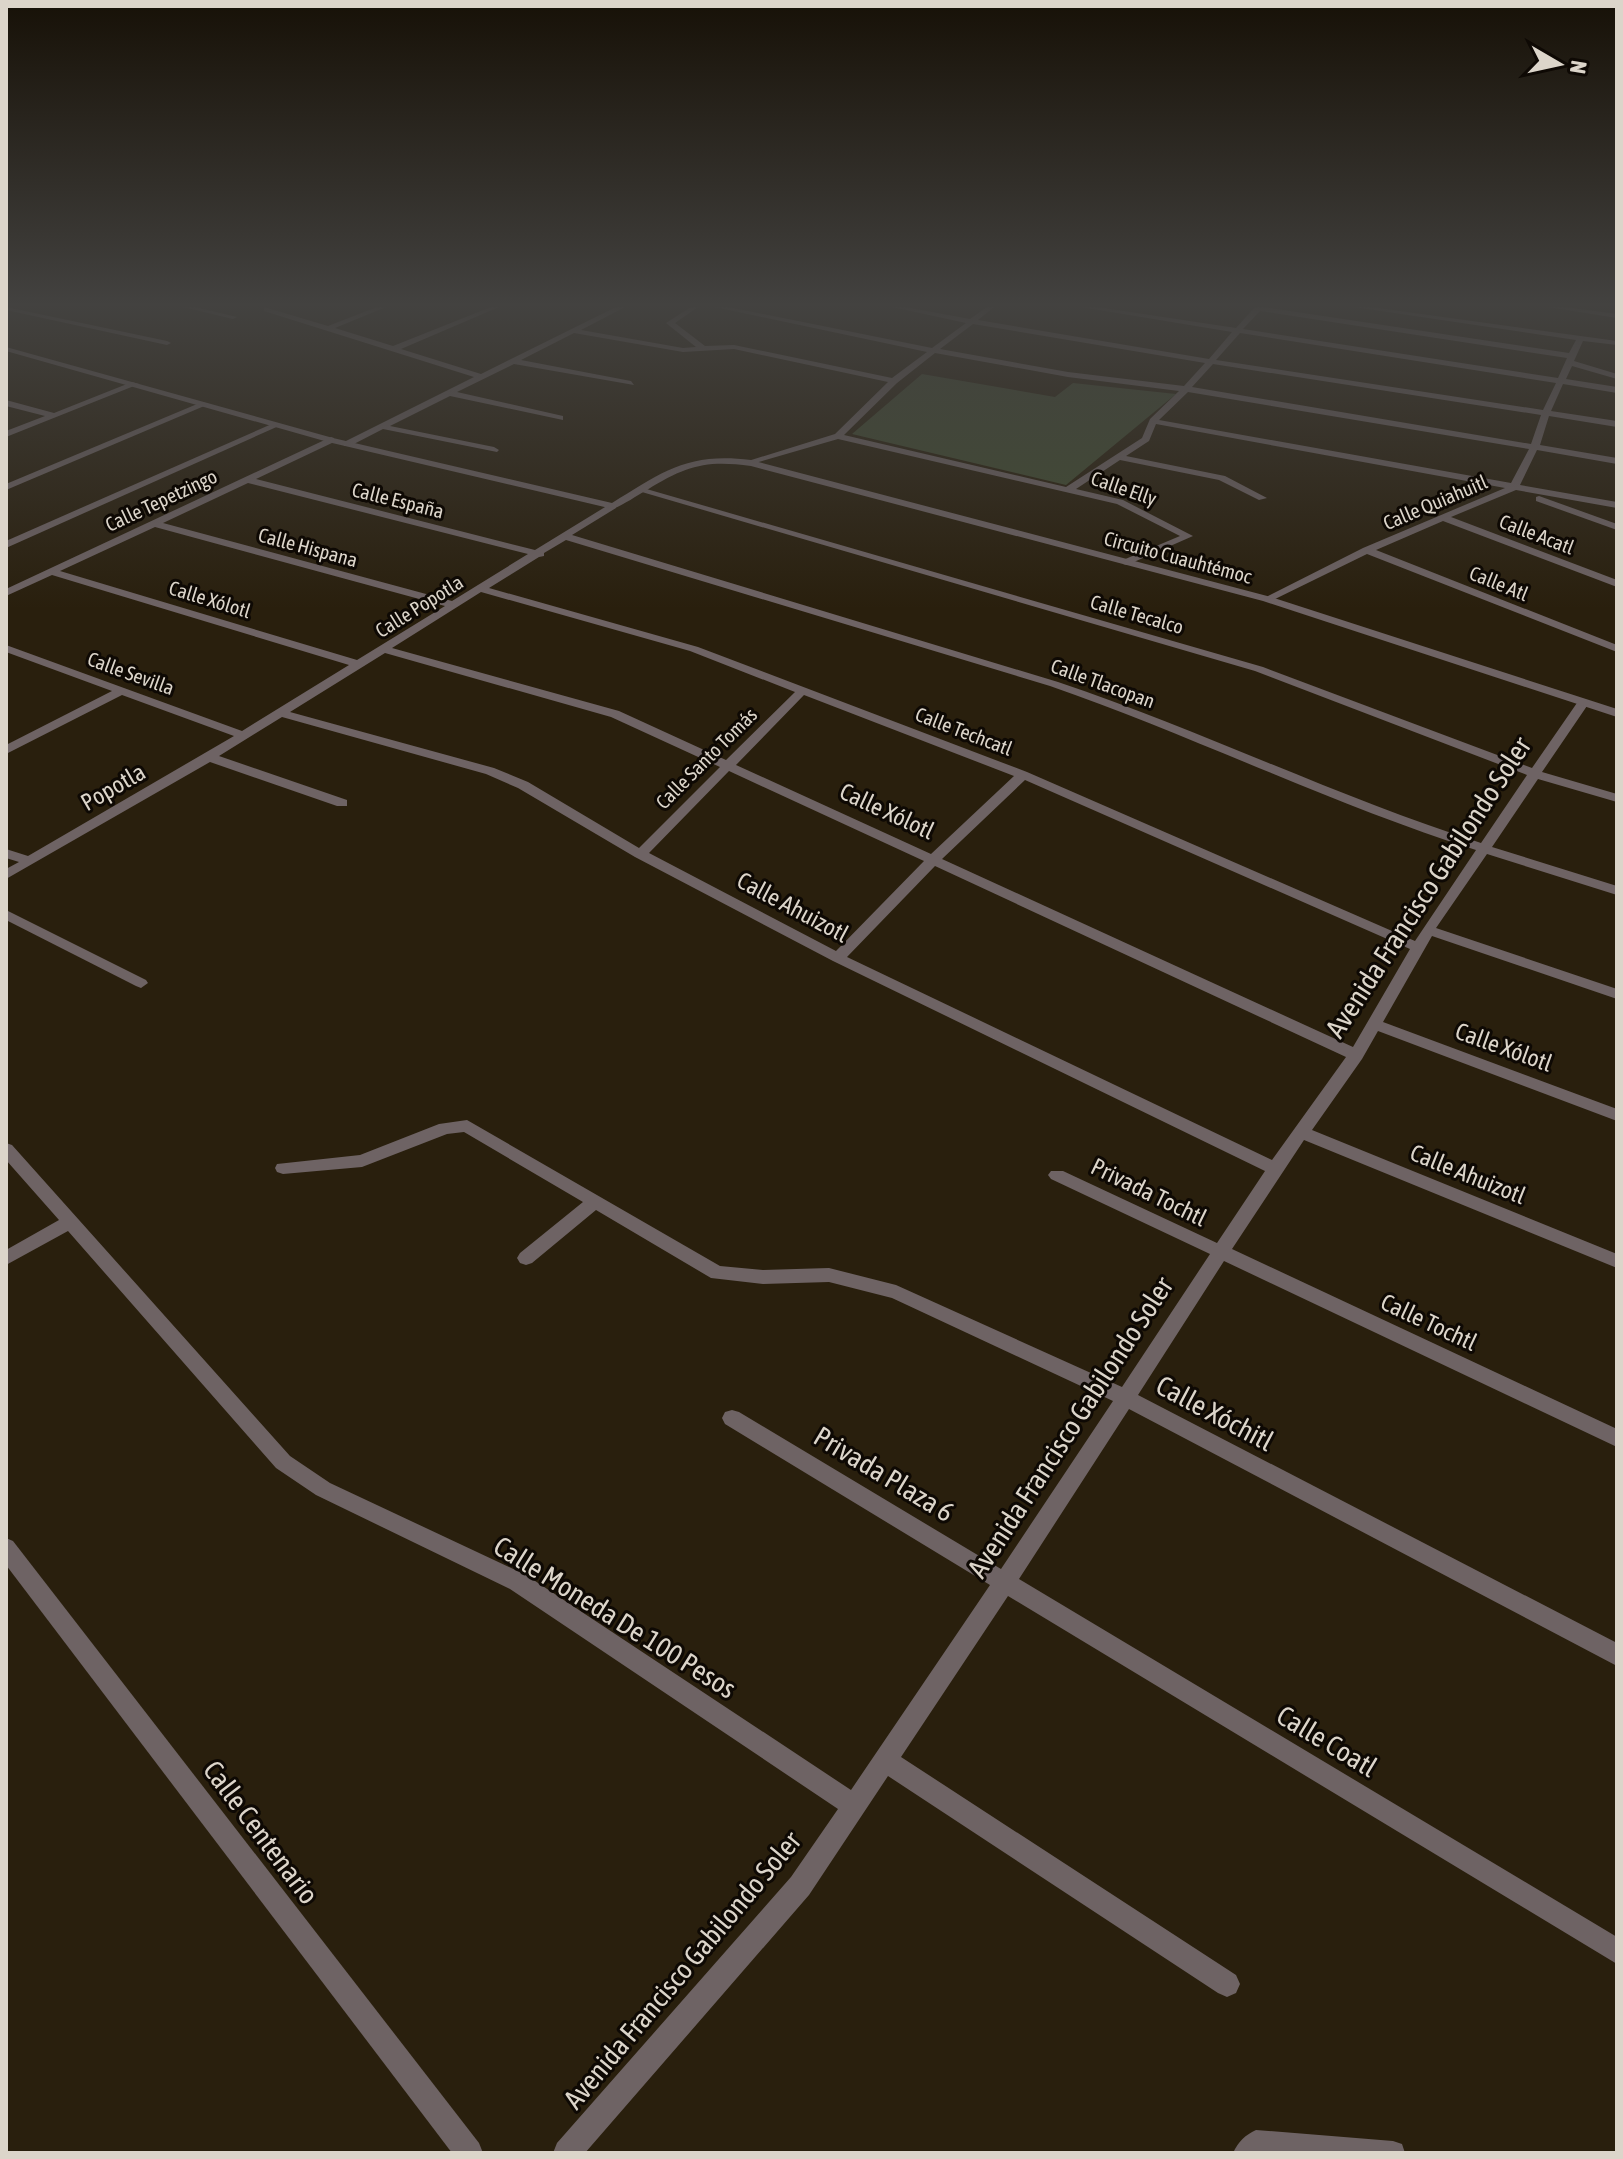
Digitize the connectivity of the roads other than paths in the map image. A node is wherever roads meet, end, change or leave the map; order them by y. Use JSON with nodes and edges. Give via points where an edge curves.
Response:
{"nodes":[{"id":1,"x":25,"y":408,"type":"edge"},
{"id":2,"x":72,"y":408,"type":"edge"},
{"id":3,"x":196,"y":408,"type":"edge"},
{"id":4,"x":218,"y":408,"type":"edge"},
{"id":5,"x":420,"y":408,"type":"edge"},
{"id":6,"x":514,"y":408,"type":"edge"},
{"id":7,"x":867,"y":408,"type":"edge"},
{"id":8,"x":1167,"y":408,"type":"edge"},
{"id":9,"x":1301,"y":408,"type":"edge"},
{"id":10,"x":1513,"y":408,"type":"edge"},
{"id":11,"x":1548,"y":408,"type":"edge"},
{"id":12,"x":1546,"y":413,"type":"junction"},
{"id":13,"x":53,"y":415,"type":"junction"},
{"id":14,"x":560,"y":418,"type":"dead end"},
{"id":15,"x":1153,"y":421,"type":"junction"},
{"id":16,"x":1617,"y":424,"type":"edge"},
{"id":17,"x":277,"y":425,"type":"junction"},
{"id":18,"x":384,"y":427,"type":"junction"},
{"id":19,"x":6,"y":434,"type":"edge"},
{"id":20,"x":838,"y":436,"type":"junction"},
{"id":21,"x":331,"y":440,"type":"junction"},
{"id":22,"x":347,"y":444,"type":"junction"},
{"id":23,"x":1535,"y":446,"type":"junction"},
{"id":24,"x":494,"y":450,"type":"dead end"},
{"id":25,"x":1118,"y":457,"type":"junction"},
{"id":26,"x":724,"y":459,"type":"joint"},
{"id":27,"x":1617,"y":461,"type":"edge"},
{"id":28,"x":751,"y":463,"type":"junction"},
{"id":29,"x":248,"y":480,"type":"junction"},
{"id":30,"x":6,"y":487,"type":"edge"},
{"id":31,"x":1514,"y":487,"type":"junction"},
{"id":32,"x":1069,"y":489,"type":"junction"},
{"id":33,"x":640,"y":490,"type":"junction"},
{"id":34,"x":1262,"y":498,"type":"dead end"},
{"id":35,"x":1617,"y":505,"type":"edge"},
{"id":36,"x":613,"y":506,"type":"junction"},
{"id":37,"x":1444,"y":518,"type":"junction"},
{"id":38,"x":152,"y":523,"type":"junction"},
{"id":39,"x":1617,"y":527,"type":"edge"},
{"id":40,"x":567,"y":537,"type":"junction"},
{"id":41,"x":6,"y":545,"type":"edge"},
{"id":42,"x":1367,"y":550,"type":"junction"},
{"id":43,"x":540,"y":554,"type":"junction"},
{"id":44,"x":1127,"y":562,"type":"junction"},
{"id":45,"x":51,"y":572,"type":"junction"},
{"id":46,"x":1617,"y":584,"type":"edge"},
{"id":47,"x":481,"y":589,"type":"junction"},
{"id":48,"x":6,"y":593,"type":"edge"},
{"id":49,"x":1267,"y":599,"type":"junction"},
{"id":50,"x":454,"y":605,"type":"junction"},
{"id":51,"x":6,"y":648,"type":"edge"},
{"id":52,"x":384,"y":649,"type":"junction"},
{"id":53,"x":1617,"y":649,"type":"edge"},
{"id":54,"x":358,"y":664,"type":"junction"},
{"id":55,"x":121,"y":691,"type":"junction"},
{"id":56,"x":802,"y":691,"type":"junction"},
{"id":57,"x":1583,"y":703,"type":"junction"},
{"id":58,"x":281,"y":713,"type":"junction"},
{"id":59,"x":1617,"y":713,"type":"edge"},
{"id":60,"x":242,"y":735,"type":"junction"},
{"id":61,"x":6,"y":750,"type":"edge"},
{"id":62,"x":209,"y":757,"type":"junction"},
{"id":63,"x":728,"y":764,"type":"junction"},
{"id":64,"x":1535,"y":774,"type":"junction"},
{"id":65,"x":1023,"y":775,"type":"junction"},
{"id":66,"x":1617,"y":798,"type":"edge"},
{"id":67,"x":342,"y":803,"type":"dead end"},
{"id":68,"x":1485,"y":851,"type":"junction"},
{"id":69,"x":6,"y":853,"type":"edge"},
{"id":70,"x":640,"y":854,"type":"junction"},
{"id":71,"x":934,"y":859,"type":"junction"},
{"id":72,"x":29,"y":861,"type":"junction"},
{"id":73,"x":6,"y":875,"type":"edge"},
{"id":74,"x":1617,"y":891,"type":"edge"},
{"id":75,"x":6,"y":914,"type":"edge"},
{"id":76,"x":1428,"y":930,"type":"junction"},
{"id":77,"x":1419,"y":948,"type":"junction"},
{"id":78,"x":838,"y":958,"type":"junction"},
{"id":79,"x":141,"y":983,"type":"dead end"},
{"id":80,"x":1617,"y":994,"type":"edge"},
{"id":81,"x":1374,"y":1024,"type":"junction"},
{"id":82,"x":1356,"y":1055,"type":"junction"},
{"id":83,"x":1617,"y":1115,"type":"edge"},
{"id":84,"x":1301,"y":1132,"type":"junction"},
{"id":85,"x":6,"y":1149,"type":"edge"},
{"id":86,"x":283,"y":1168,"type":"dead end"},
{"id":87,"x":1275,"y":1169,"type":"junction"},
{"id":88,"x":1057,"y":1175,"type":"dead end"},
{"id":89,"x":596,"y":1201,"type":"junction"},
{"id":90,"x":72,"y":1221,"type":"junction"},
{"id":91,"x":1219,"y":1252,"type":"junction"},
{"id":92,"x":6,"y":1258,"type":"edge"},
{"id":93,"x":526,"y":1258,"type":"dead end"},
{"id":94,"x":1617,"y":1261,"type":"edge"},
{"id":95,"x":1123,"y":1397,"type":"junction"},
{"id":96,"x":732,"y":1418,"type":"dead end"},
{"id":97,"x":1617,"y":1438,"type":"edge"},
{"id":98,"x":6,"y":1548,"type":"edge"},
{"id":99,"x":1005,"y":1582,"type":"junction"},
{"id":100,"x":1617,"y":1655,"type":"edge"},
{"id":101,"x":884,"y":1760,"type":"junction"},
{"id":102,"x":853,"y":1805,"type":"junction"},
{"id":103,"x":1617,"y":1951,"type":"edge"},
{"id":104,"x":1227,"y":1984,"type":"dead end"},
{"id":105,"x":469,"y":2153,"type":"edge"},
{"id":106,"x":567,"y":2153,"type":"edge"},
{"id":107,"x":1245,"y":2153,"type":"edge"},
{"id":108,"x":1393,"y":2153,"type":"edge"}],
"edges":[{"from":1,"to":13,"type":"street"},
{"from":2,"to":13,"type":"street"},
{"from":3,"to":30,"type":"street"},
{"from":4,"to":17,"type":"street"},
{"from":5,"to":18,"type":"street"},
{"from":6,"to":14,"type":"street"},
{"from":7,"to":20,"type":"street"},
{"from":8,"to":15,"type":"street"},
{"from":9,"to":23,"type":"street"},
{"from":10,"to":12,"type":"street"},
{"from":11,"to":12,"type":"street","name":"Calle Quiahuitl"},
{"from":12,"to":16,"type":"street"},
{"from":12,"to":23,"type":"street","name":"Calle Quiahuitl"},
{"from":13,"to":19,"type":"street"},
{"from":15,"to":25,"type":"street","via":[[1146,439]]},
{"from":15,"to":31,"type":"street"},
{"from":17,"to":21,"type":"street"},
{"from":17,"to":41,"type":"street"},
{"from":18,"to":22,"type":"street"},
{"from":18,"to":24,"type":"street"},
{"from":20,"to":28,"type":"street"},
{"from":20,"to":32,"type":"street","name":"Calle Elly"},
{"from":21,"to":22,"type":"street"},
{"from":21,"to":29,"type":"street","name":"Calle Tepetzingo"},
{"from":22,"to":36,"type":"street"},
{"from":23,"to":27,"type":"street"},
{"from":23,"to":31,"type":"street","name":"Calle Quiahuitl"},
{"from":25,"to":32,"type":"street"},
{"from":25,"to":34,"type":"street","via":[[1222,478]]},
{"from":26,"to":28,"type":"street","name":"Circuito Cuauhtémoc"},
{"from":26,"to":33,"type":"street","name":"Calle Popotla","via":[[701,461]]},
{"from":28,"to":44,"type":"street","name":"Circuito Cuauhtémoc"},
{"from":29,"to":38,"type":"street","name":"Calle Tepetzingo"},
{"from":29,"to":43,"type":"street","name":"Calle España"},
{"from":31,"to":35,"type":"street"},
{"from":31,"to":37,"type":"street","name":"Calle Quiahuitl"},
{"from":31,"to":39,"type":"street"},
{"from":32,"to":44,"type":"street","name":"Calle Elly","via":[[1120,502],[1188,536]]},
{"from":33,"to":36,"type":"street","name":"Calle Popotla"},
{"from":33,"to":64,"type":"street","name":"Calle Tecalco","via":[[1259,669]]},
{"from":36,"to":40,"type":"street","name":"Calle Popotla"},
{"from":37,"to":42,"type":"street","name":"Calle Quiahuitl"},
{"from":37,"to":46,"type":"street","name":"Calle Acatl"},
{"from":38,"to":45,"type":"street","name":"Calle Tepetzingo"},
{"from":38,"to":50,"type":"street","name":"Calle Hispana"},
{"from":40,"to":43,"type":"street","name":"Calle Popotla"},
{"from":40,"to":68,"type":"street","name":"Calle Tlacopan","via":[[1054,684]]},
{"from":42,"to":49,"type":"street","name":"Calle Quiahuitl"},
{"from":42,"to":53,"type":"street","name":"Calle Atl"},
{"from":43,"to":47,"type":"street","name":"Calle Popotla"},
{"from":44,"to":49,"type":"street","name":"Circuito Cuauhtémoc"},
{"from":45,"to":48,"type":"street","name":"Calle Tepetzingo"},
{"from":45,"to":54,"type":"street","name":"Calle Xólotl"},
{"from":47,"to":50,"type":"street","name":"Calle Popotla"},
{"from":47,"to":56,"type":"street","name":"Calle Techcatl","via":[[671,640]]},
{"from":49,"to":57,"type":"street","name":"Circuito Cuauhtémoc"},
{"from":50,"to":52,"type":"street","name":"Calle Popotla"},
{"from":51,"to":55,"type":"street","name":"Calle Sevilla"},
{"from":52,"to":54,"type":"street","name":"Calle Popotla"},
{"from":52,"to":63,"type":"street","name":"Calle Xólotl","via":[[615,714]]},
{"from":54,"to":58,"type":"street","name":"Calle Popotla"},
{"from":55,"to":60,"type":"street","name":"Calle Sevilla"},
{"from":55,"to":61,"type":"street"},
{"from":56,"to":63,"type":"street","name":"Calle Santo Tomás"},
{"from":56,"to":65,"type":"street","name":"Calle Techcatl"},
{"from":57,"to":59,"type":"street","name":"Circuito Cuauhtémoc"},
{"from":57,"to":64,"type":"street","name":"Avenida Francisco Gabilondo Soler"},
{"from":58,"to":60,"type":"street","name":"Calle Popotla"},
{"from":58,"to":70,"type":"street","name":"Calle Ahuizotl","via":[[490,771]]},
{"from":60,"to":62,"type":"street","name":"Popotla"},
{"from":62,"to":67,"type":"street"},
{"from":62,"to":72,"type":"street","name":"Popotla"},
{"from":63,"to":70,"type":"street","name":"Calle Santo Tomás"},
{"from":63,"to":71,"type":"street","name":"Calle Xólotl"},
{"from":64,"to":66,"type":"street","name":"Calle Tecalco"},
{"from":64,"to":68,"type":"street","name":"Avenida Francisco Gabilondo Soler"},
{"from":65,"to":71,"type":"street"},
{"from":65,"to":77,"type":"street","name":"Calle Techcatl"},
{"from":68,"to":74,"type":"street","name":"Calle Tlacopan"},
{"from":68,"to":76,"type":"street","name":"Avenida Francisco Gabilondo Soler"},
{"from":69,"to":72,"type":"street"},
{"from":70,"to":78,"type":"street","name":"Calle Ahuizotl"},
{"from":71,"to":78,"type":"street"},
{"from":71,"to":82,"type":"street","name":"Calle Xólotl"},
{"from":72,"to":73,"type":"street","name":"Popotla"},
{"from":75,"to":79,"type":"street"},
{"from":76,"to":77,"type":"street","name":"Avenida Francisco Gabilondo Soler"},
{"from":76,"to":80,"type":"street"},
{"from":77,"to":81,"type":"street","name":"Avenida Francisco Gabilondo Soler"},
{"from":78,"to":87,"type":"street","name":"Calle Ahuizotl"},
{"from":81,"to":82,"type":"street","name":"Avenida Francisco Gabilondo Soler"},
{"from":81,"to":83,"type":"street","name":"Calle Xólotl"},
{"from":82,"to":84,"type":"street","name":"Avenida Francisco Gabilondo Soler"},
{"from":84,"to":87,"type":"street","name":"Avenida Francisco Gabilondo Soler"},
{"from":84,"to":94,"type":"street","name":"Calle Ahuizotl"},
{"from":85,"to":90,"type":"street","name":"Calle Moneda De 100 Pesos"},
{"from":86,"to":89,"type":"street","name":"Calle Xóchitl","via":[[362,1161],[445,1128],[467,1126]]},
{"from":87,"to":91,"type":"street","name":"Avenida Francisco Gabilondo Soler"},
{"from":88,"to":91,"type":"street","name":"Privada Tochtl"},
{"from":89,"to":93,"type":"street"},
{"from":89,"to":95,"type":"street","name":"Calle Xóchitl","via":[[717,1273],[829,1275],[896,1292]]},
{"from":90,"to":92,"type":"street"},
{"from":90,"to":102,"type":"street","name":"Calle Moneda De 100 Pesos","via":[[283,1462],[323,1489],[518,1582]]},
{"from":91,"to":95,"type":"street","name":"Avenida Francisco Gabilondo Soler"},
{"from":91,"to":97,"type":"street","name":"Calle Tochtl"},
{"from":95,"to":99,"type":"street","name":"Avenida Francisco Gabilondo Soler"},
{"from":95,"to":100,"type":"street","name":"Calle Xóchitl"},
{"from":96,"to":99,"type":"street","name":"Privada Plaza 6"},
{"from":98,"to":105,"type":"street","name":"Calle Centenario"},
{"from":99,"to":101,"type":"street","name":"Avenida Francisco Gabilondo Soler"},
{"from":99,"to":103,"type":"street","name":"Calle Coatl"},
{"from":101,"to":102,"type":"street","name":"Avenida Francisco Gabilondo Soler"},
{"from":101,"to":104,"type":"street"},
{"from":102,"to":106,"type":"street","name":"Avenida Francisco Gabilondo Soler","via":[[800,1886]]},
{"from":107,"to":108,"type":"lane","via":[[1256,2142]]}]}
